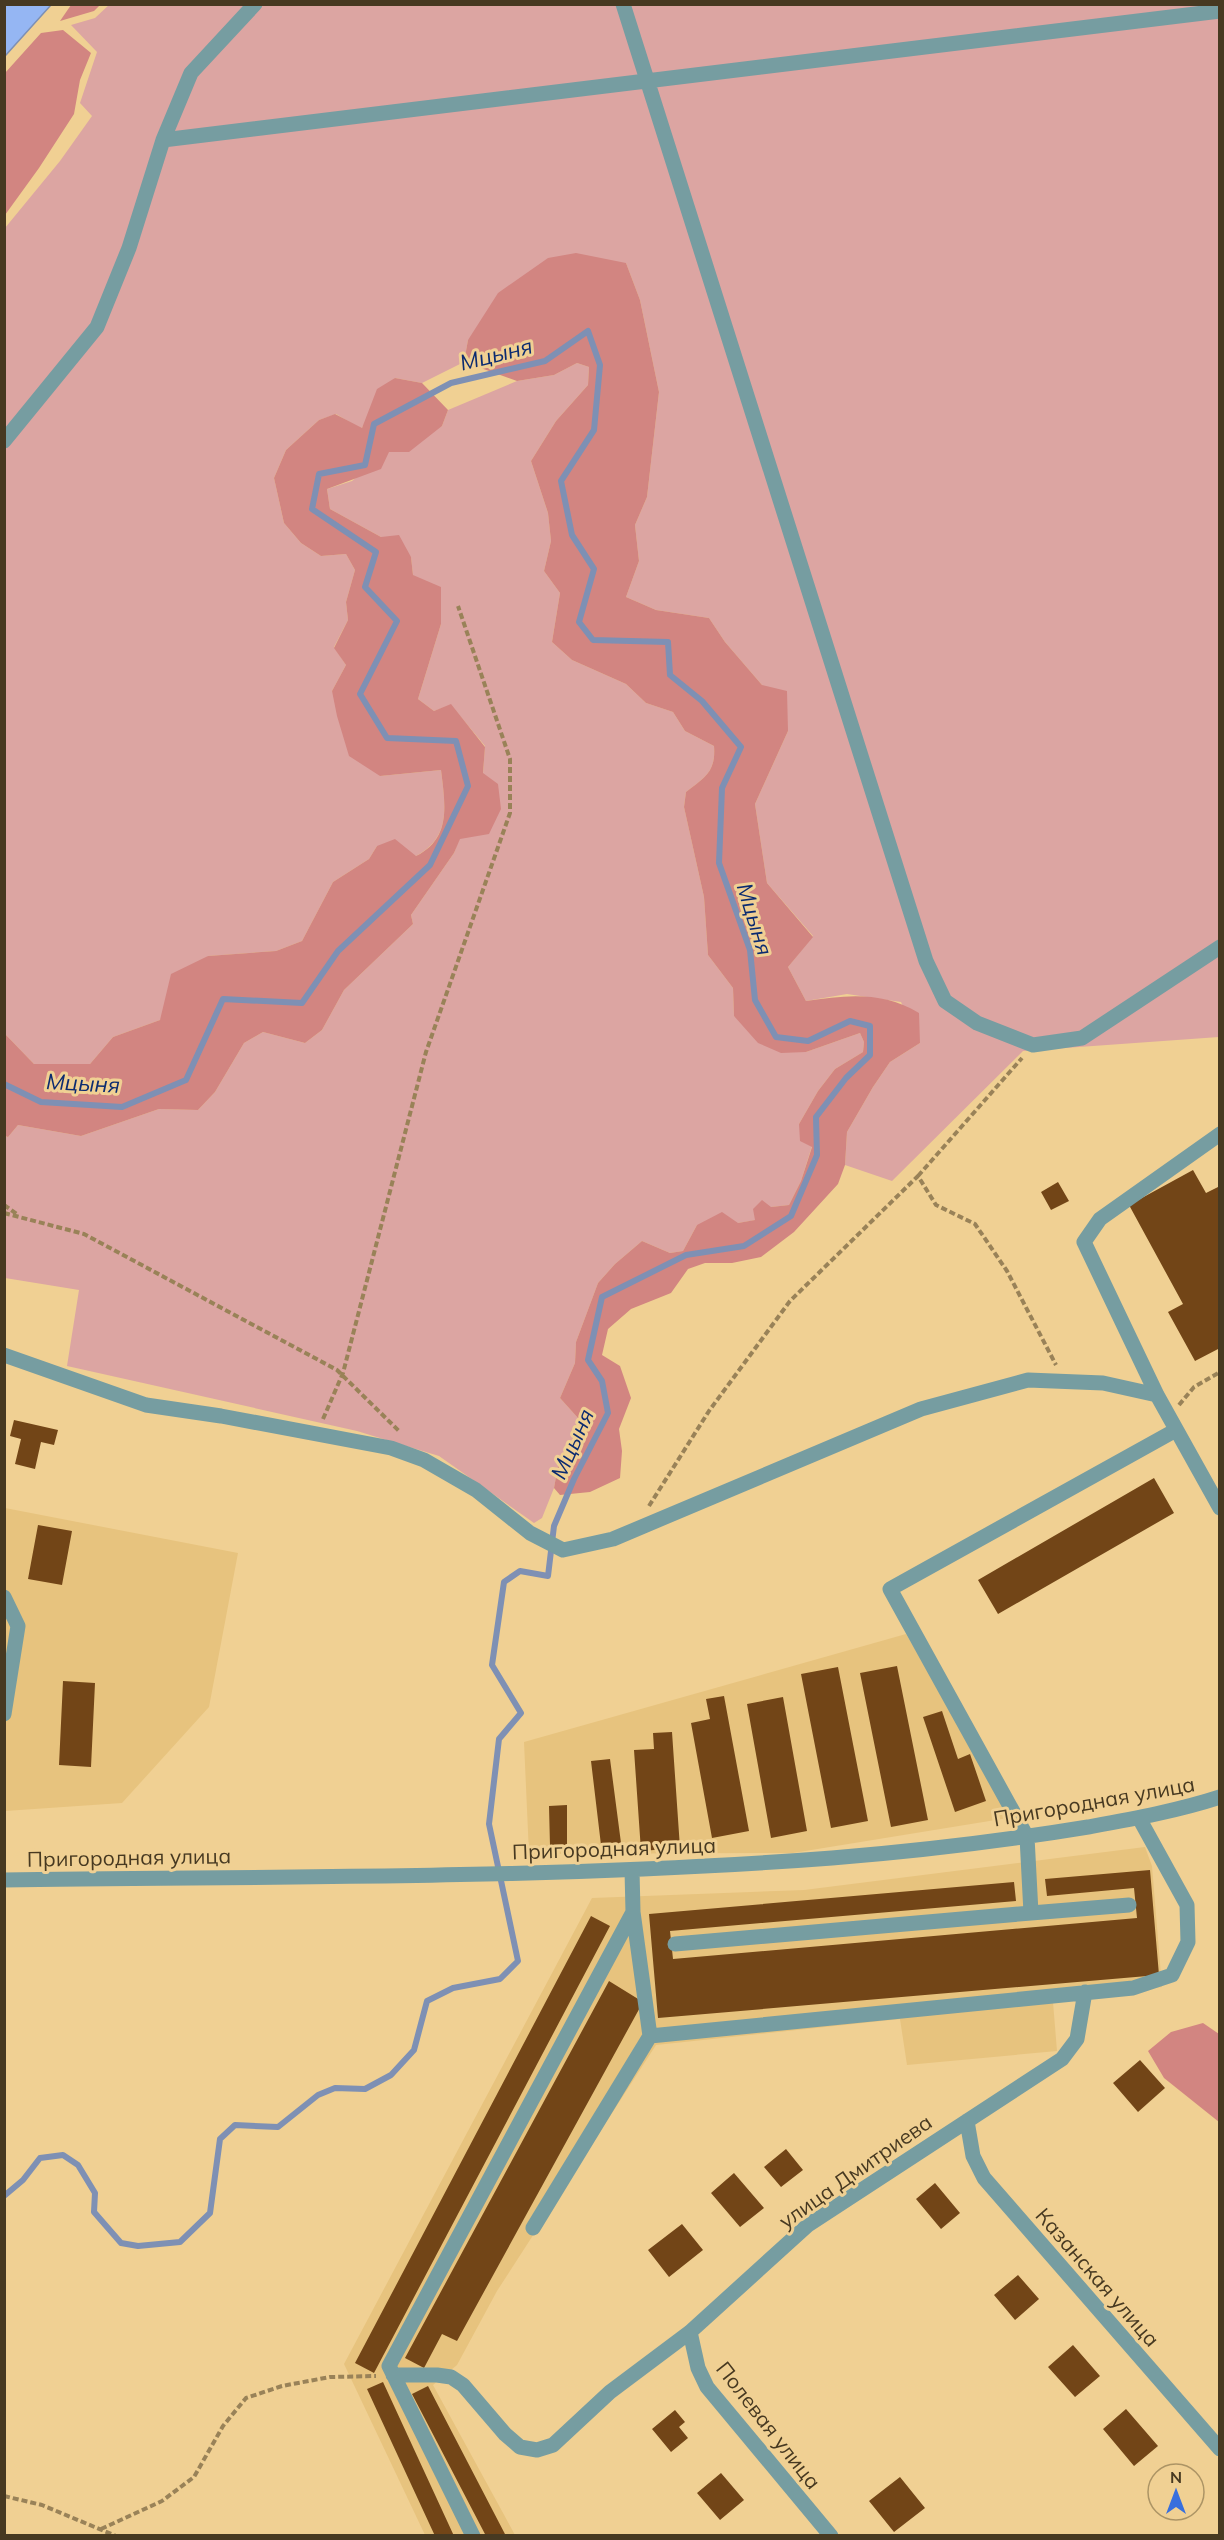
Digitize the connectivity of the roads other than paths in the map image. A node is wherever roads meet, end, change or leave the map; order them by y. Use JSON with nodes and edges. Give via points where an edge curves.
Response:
{"nodes":[{"id":1,"x":255,"y":4,"type":"edge"},
{"id":2,"x":623,"y":4,"type":"edge"},
{"id":3,"x":1220,"y":11,"type":"edge"},
{"id":4,"x":648,"y":80,"type":"junction"},
{"id":5,"x":163,"y":140,"type":"junction"},
{"id":6,"x":4,"y":441,"type":"edge"},
{"id":7,"x":1220,"y":947,"type":"edge"},
{"id":8,"x":1220,"y":1134,"type":"edge"},
{"id":9,"x":4,"y":1355,"type":"edge"},
{"id":10,"x":1157,"y":1395,"type":"junction"},
{"id":11,"x":1173,"y":1423,"type":"junction"},
{"id":12,"x":1220,"y":1508,"type":"edge"},
{"id":13,"x":4,"y":1597,"type":"edge"},
{"id":14,"x":4,"y":1714,"type":"edge"},
{"id":15,"x":1220,"y":1797,"type":"edge"},
{"id":16,"x":1139,"y":1818,"type":"junction"},
{"id":17,"x":1027,"y":1837,"type":"junction"},
{"id":18,"x":632,"y":1870,"type":"junction"},
{"id":19,"x":4,"y":1880,"type":"edge"},
{"id":20,"x":1129,"y":1905,"type":"dead end"},
{"id":21,"x":633,"y":1912,"type":"junction"},
{"id":22,"x":1031,"y":1913,"type":"junction"},
{"id":23,"x":675,"y":1944,"type":"dead end"},
{"id":24,"x":1085,"y":1992,"type":"junction"},
{"id":25,"x":650,"y":2036,"type":"junction"},
{"id":26,"x":967,"y":2121,"type":"junction"},
{"id":27,"x":533,"y":2228,"type":"dead end"},
{"id":28,"x":690,"y":2332,"type":"junction"},
{"id":29,"x":393,"y":2375,"type":"junction"},
{"id":30,"x":1220,"y":2449,"type":"edge"},
{"id":31,"x":473,"y":2535,"type":"edge"},
{"id":32,"x":831,"y":2535,"type":"edge"}],
"edges":[{"from":1,"to":5,"type":"street","via":[[191,73]]},
{"from":2,"to":4,"type":"street"},
{"from":3,"to":4,"type":"street"},
{"from":4,"to":5,"type":"street"},
{"from":4,"to":7,"type":"street","via":[[926,961],[945,1000],[976,1023],[1033,1045],[1082,1038]]},
{"from":5,"to":6,"type":"street","via":[[129,248],[97,327]]},
{"from":8,"to":10,"type":"street","via":[[1100,1219],[1084,1242]]},
{"from":9,"to":10,"type":"street","via":[[146,1405],[391,1448],[424,1460],[476,1491],[530,1533],[563,1550],[613,1539],[921,1409],[1028,1380],[1103,1383]]},
{"from":10,"to":11,"type":"street"},
{"from":11,"to":12,"type":"street"},
{"from":11,"to":17,"type":"street","via":[[890,1590]]},
{"from":13,"to":14,"type":"street","via":[[18,1626]]},
{"from":15,"to":16,"type":"street","name":"Пригородная улица"},
{"from":16,"to":17,"type":"street","name":"Пригородная улица"},
{"from":16,"to":24,"type":"street","via":[[1187,1905],[1188,1942],[1172,1975],[1133,1988]]},
{"from":17,"to":18,"type":"street","name":"Пригородная улица","via":[[885,1853]]},
{"from":17,"to":22,"type":"street"},
{"from":18,"to":19,"type":"street","name":"Пригородная улица"},
{"from":18,"to":21,"type":"street"},
{"from":20,"to":22,"type":"street"},
{"from":21,"to":25,"type":"street"},
{"from":21,"to":29,"type":"street","via":[[389,2366]]},
{"from":22,"to":23,"type":"street"},
{"from":24,"to":25,"type":"street"},
{"from":24,"to":26,"type":"street","name":"улица Дмитриева","via":[[1077,2039],[1062,2059]]},
{"from":25,"to":27,"type":"street"},
{"from":26,"to":28,"type":"street","name":"улица Дмитриева","via":[[807,2225]]},
{"from":26,"to":30,"type":"street","name":"Казанская улица","via":[[974,2156],[984,2178]]},
{"from":28,"to":29,"type":"street","name":"улица Дмитриева","via":[[610,2392],[553,2445],[537,2450],[520,2447],[451,2377]]},
{"from":28,"to":32,"type":"street","name":"Полевая улица","via":[[707,2387]]},
{"from":29,"to":31,"type":"street"}]}
